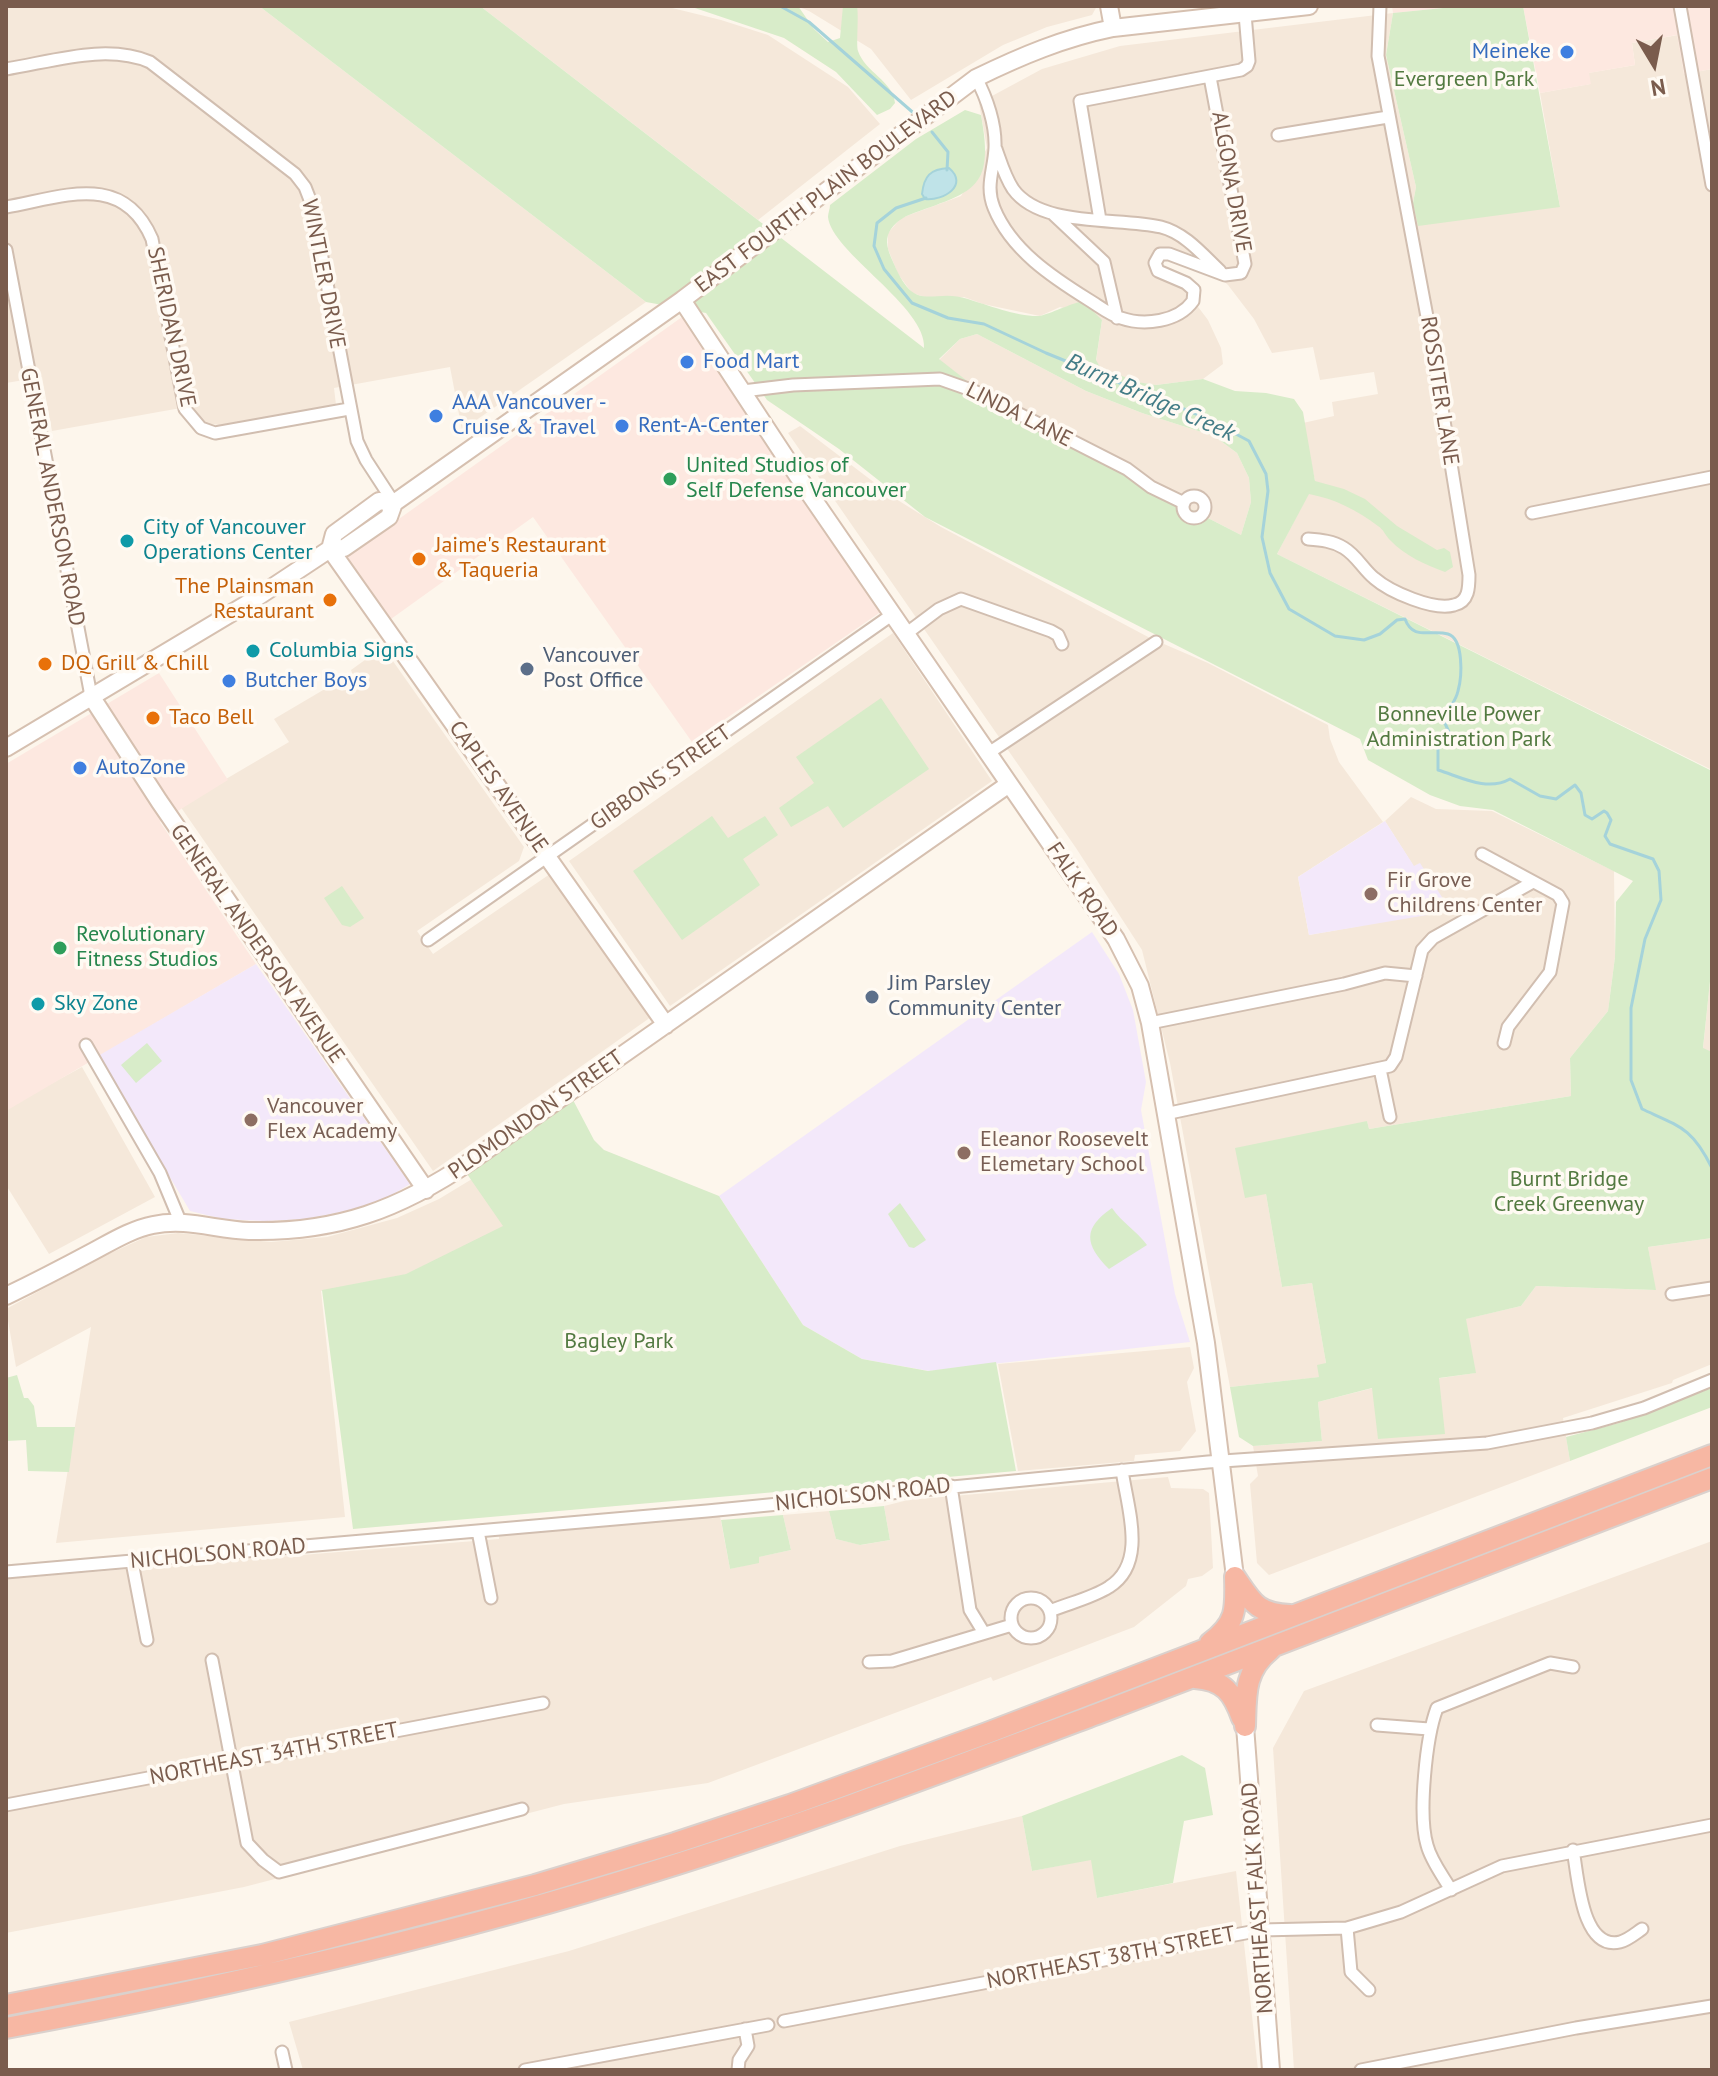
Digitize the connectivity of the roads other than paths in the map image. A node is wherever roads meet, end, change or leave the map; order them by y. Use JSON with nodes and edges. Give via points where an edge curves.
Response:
{"nodes":[{"id":1,"x":1109,"y":6,"type":"edge"},
{"id":2,"x":1309,"y":6,"type":"edge"},
{"id":3,"x":1380,"y":6,"type":"edge"},
{"id":4,"x":1680,"y":6,"type":"edge"},
{"id":5,"x":1245,"y":14,"type":"junction"},
{"id":6,"x":1113,"y":28,"type":"junction"},
{"id":7,"x":6,"y":69,"type":"edge"},
{"id":8,"x":1210,"y":77,"type":"junction"},
{"id":9,"x":976,"y":78,"type":"junction"},
{"id":10,"x":1388,"y":117,"type":"junction"},
{"id":11,"x":1278,"y":135,"type":"dead end"},
{"id":12,"x":995,"y":149,"type":"junction"},
{"id":13,"x":1709,"y":149,"type":"edge"},
{"id":14,"x":1712,"y":185,"type":"edge"},
{"id":15,"x":6,"y":207,"type":"edge"},
{"id":16,"x":1053,"y":214,"type":"junction"},
{"id":17,"x":1100,"y":220,"type":"junction"},
{"id":18,"x":6,"y":250,"type":"edge"},
{"id":19,"x":1225,"y":275,"type":"junction"},
{"id":20,"x":682,"y":300,"type":"junction"},
{"id":21,"x":10,"y":301,"type":"edge"},
{"id":22,"x":1116,"y":312,"type":"junction"},
{"id":23,"x":743,"y":391,"type":"junction"},
{"id":24,"x":349,"y":409,"type":"junction"},
{"id":25,"x":1712,"y":477,"type":"edge"},
{"id":26,"x":394,"y":503,"type":"junction"},
{"id":27,"x":1184,"y":503,"type":"dead end"},
{"id":28,"x":1532,"y":513,"type":"dead end"},
{"id":29,"x":1308,"y":539,"type":"dead end"},
{"id":30,"x":330,"y":549,"type":"junction"},
{"id":31,"x":893,"y":614,"type":"junction"},
{"id":32,"x":907,"y":633,"type":"junction"},
{"id":33,"x":1156,"y":642,"type":"dead end"},
{"id":34,"x":1062,"y":644,"type":"dead end"},
{"id":35,"x":91,"y":696,"type":"junction"},
{"id":36,"x":6,"y":748,"type":"edge"},
{"id":37,"x":987,"y":754,"type":"junction"},
{"id":38,"x":1009,"y":784,"type":"junction"},
{"id":39,"x":1482,"y":854,"type":"dead end"},
{"id":40,"x":548,"y":858,"type":"junction"},
{"id":41,"x":1533,"y":882,"type":"junction"},
{"id":42,"x":428,"y":940,"type":"dead end"},
{"id":43,"x":1416,"y":976,"type":"junction"},
{"id":44,"x":1150,"y":1023,"type":"junction"},
{"id":45,"x":666,"y":1025,"type":"junction"},
{"id":46,"x":1504,"y":1043,"type":"dead end"},
{"id":47,"x":86,"y":1045,"type":"dead end"},
{"id":48,"x":1380,"y":1069,"type":"junction"},
{"id":49,"x":1165,"y":1114,"type":"junction"},
{"id":50,"x":1390,"y":1117,"type":"dead end"},
{"id":51,"x":426,"y":1190,"type":"junction"},
{"id":52,"x":180,"y":1221,"type":"junction"},
{"id":53,"x":1712,"y":1288,"type":"edge"},
{"id":54,"x":1672,"y":1294,"type":"dead end"},
{"id":55,"x":6,"y":1296,"type":"edge"},
{"id":56,"x":1712,"y":1380,"type":"edge"},
{"id":57,"x":1712,"y":1455,"type":"edge"},
{"id":58,"x":1222,"y":1461,"type":"junction"},
{"id":59,"x":1122,"y":1470,"type":"junction"},
{"id":60,"x":1712,"y":1478,"type":"edge"},
{"id":61,"x":951,"y":1486,"type":"junction"},
{"id":62,"x":478,"y":1531,"type":"junction"},
{"id":63,"x":132,"y":1562,"type":"junction"},
{"id":64,"x":6,"y":1572,"type":"edge"},
{"id":65,"x":1235,"y":1577,"type":"junction"},
{"id":66,"x":491,"y":1598,"type":"dead end"},
{"id":67,"x":1050,"y":1611,"type":"junction"},
{"id":68,"x":1294,"y":1615,"type":"junction"},
{"id":69,"x":1012,"y":1625,"type":"junction"},
{"id":70,"x":984,"y":1633,"type":"junction"},
{"id":71,"x":147,"y":1640,"type":"dead end"},
{"id":72,"x":1275,"y":1646,"type":"junction"},
{"id":73,"x":1199,"y":1652,"type":"junction"},
{"id":74,"x":212,"y":1660,"type":"dead end"},
{"id":75,"x":869,"y":1662,"type":"dead end"},
{"id":76,"x":1573,"y":1667,"type":"dead end"},
{"id":77,"x":1191,"y":1678,"type":"junction"},
{"id":78,"x":543,"y":1703,"type":"dead end"},
{"id":79,"x":1377,"y":1725,"type":"dead end"},
{"id":80,"x":1245,"y":1726,"type":"junction"},
{"id":81,"x":1429,"y":1729,"type":"junction"},
{"id":82,"x":229,"y":1762,"type":"junction"},
{"id":83,"x":6,"y":1805,"type":"edge"},
{"id":84,"x":522,"y":1809,"type":"dead end"},
{"id":85,"x":1712,"y":1825,"type":"edge"},
{"id":86,"x":1573,"y":1850,"type":"junction"},
{"id":87,"x":1451,"y":1890,"type":"junction"},
{"id":88,"x":1347,"y":1928,"type":"junction"},
{"id":89,"x":1642,"y":1929,"type":"dead end"},
{"id":90,"x":1261,"y":1930,"type":"junction"},
{"id":91,"x":1369,"y":1990,"type":"dead end"},
{"id":92,"x":6,"y":2003,"type":"edge"},
{"id":93,"x":1712,"y":2006,"type":"edge"},
{"id":94,"x":784,"y":2021,"type":"dead end"},
{"id":95,"x":768,"y":2025,"type":"dead end"},
{"id":96,"x":6,"y":2028,"type":"edge"},
{"id":97,"x":745,"y":2029,"type":"junction"},
{"id":98,"x":282,"y":2052,"type":"dead end"},
{"id":99,"x":584,"y":2064,"type":"edge"},
{"id":100,"x":286,"y":2070,"type":"edge"},
{"id":101,"x":525,"y":2070,"type":"edge"},
{"id":102,"x":738,"y":2070,"type":"edge"},
{"id":103,"x":1271,"y":2070,"type":"edge"},
{"id":104,"x":1361,"y":2070,"type":"edge"}],
"edges":[{"from":1,"to":6,"type":"street"},
{"from":2,"to":5,"type":"street","name":"EAST FOURTH PLAIN BOULEVARD"},
{"from":3,"to":10,"type":"street","name":"ROSSITER LANE","via":[[1377,44]]},
{"from":4,"to":13,"type":"street"},
{"from":5,"to":6,"type":"street","name":"EAST FOURTH PLAIN BOULEVARD"},
{"from":5,"to":8,"type":"street","via":[[1247,66]]},
{"from":6,"to":9,"type":"street","name":"EAST FOURTH PLAIN BOULEVARD","via":[[1049,45]]},
{"from":7,"to":24,"type":"street","name":"WINTLER DRIVE","via":[[99,54],[137,56],[295,174],[312,205]]},
{"from":8,"to":17,"type":"street","via":[[1080,101]]},
{"from":8,"to":19,"type":"street","name":"ALGONA DRIVE","via":[[1245,264],[1241,273]]},
{"from":9,"to":12,"type":"street","via":[[985,93]]},
{"from":9,"to":20,"type":"street","name":"EAST FOURTH PLAIN BOULEVARD"},
{"from":10,"to":11,"type":"street"},
{"from":10,"to":29,"type":"street","name":"ROSSITER LANE","via":[[1428,322],[1469,590],[1454,606],[1427,604],[1374,579],[1343,547]]},
{"from":12,"to":16,"type":"street","via":[[1014,190]]},
{"from":12,"to":22,"type":"street","via":[[990,197],[1003,225],[1054,278]]},
{"from":13,"to":14,"type":"street"},
{"from":15,"to":24,"type":"street","name":"SHERIDAN DRIVE","via":[[106,194],[145,221],[185,409],[201,428],[215,433]]},
{"from":16,"to":17,"type":"street"},
{"from":16,"to":22,"type":"street","via":[[1104,262]]},
{"from":17,"to":19,"type":"street","via":[[1163,228],[1189,241]]},
{"from":18,"to":21,"type":"street","name":"GENERAL ANDERSON ROAD"},
{"from":19,"to":22,"type":"street","name":"ALGONA DRIVE","via":[[1160,254],[1158,271],[1186,283],[1194,290],[1193,301],[1177,317],[1135,322]]},
{"from":20,"to":23,"type":"street","name":"FALK ROAD"},
{"from":20,"to":26,"type":"street","name":"EAST FOURTH PLAIN BOULEVARD"},
{"from":21,"to":35,"type":"street","name":"GENERAL ANDERSON ROAD"},
{"from":23,"to":27,"type":"street","name":"LINDA LANE","via":[[922,378],[959,384]]},
{"from":23,"to":31,"type":"street","name":"FALK ROAD"},
{"from":24,"to":26,"type":"street","name":"WINTLER DRIVE","via":[[366,460]]},
{"from":25,"to":28,"type":"street"},
{"from":26,"to":30,"type":"street","name":"EAST FOURTH PLAIN BOULEVARD","via":[[389,517],[344,548]]},
{"from":30,"to":35,"type":"street","name":"EAST FOURTH PLAIN BOULEVARD"},
{"from":30,"to":40,"type":"street","name":"CAPLES AVENUE"},
{"from":31,"to":32,"type":"street","name":"FALK ROAD"},
{"from":31,"to":40,"type":"street","name":"GIBBONS STREET"},
{"from":32,"to":34,"type":"street","via":[[961,599],[1051,631]]},
{"from":32,"to":37,"type":"street","name":"FALK ROAD"},
{"from":33,"to":37,"type":"street"},
{"from":35,"to":36,"type":"street","name":"EAST FOURTH PLAIN BOULEVARD"},
{"from":35,"to":51,"type":"street","name":"GENERAL ANDERSON AVENUE"},
{"from":37,"to":38,"type":"street","name":"FALK ROAD"},
{"from":38,"to":44,"type":"street","name":"FALK ROAD","via":[[1123,951]]},
{"from":38,"to":45,"type":"street","name":"PLOMONDON STREET"},
{"from":39,"to":41,"type":"street"},
{"from":40,"to":42,"type":"street","name":"GIBBONS STREET"},
{"from":40,"to":45,"type":"street","name":"CAPLES AVENUE"},
{"from":41,"to":43,"type":"street","via":[[1433,938],[1422,950]]},
{"from":41,"to":46,"type":"street","via":[[1558,895],[1563,908],[1550,972],[1508,1027]]},
{"from":43,"to":44,"type":"street","via":[[1385,973]]},
{"from":43,"to":48,"type":"street","via":[[1396,1057]]},
{"from":44,"to":49,"type":"street","name":"FALK ROAD"},
{"from":45,"to":51,"type":"street","name":"PLOMONDON STREET"},
{"from":47,"to":52,"type":"street","via":[[160,1173]]},
{"from":48,"to":49,"type":"street"},
{"from":48,"to":50,"type":"street"},
{"from":49,"to":58,"type":"street","name":"FALK ROAD"},
{"from":51,"to":52,"type":"street","name":"PLOMONDON STREET","via":[[389,1208],[318,1226],[249,1231]]},
{"from":52,"to":55,"type":"street","name":"PLOMONDON STREET","via":[[118,1239]]},
{"from":53,"to":54,"type":"street"},
{"from":56,"to":58,"type":"street","name":"NICHOLSON ROAD","via":[[1644,1408],[1539,1435]]},
{"from":57,"to":68,"type":"highway"},
{"from":58,"to":59,"type":"street","name":"NICHOLSON ROAD"},
{"from":58,"to":65,"type":"street","name":"FALK ROAD"},
{"from":59,"to":61,"type":"street","name":"NICHOLSON ROAD"},
{"from":59,"to":67,"type":"street","via":[[1133,1550],[1128,1569],[1110,1587]]},
{"from":60,"to":72,"type":"highway"},
{"from":61,"to":62,"type":"street","name":"NICHOLSON ROAD"},
{"from":61,"to":70,"type":"street","via":[[970,1610]]},
{"from":62,"to":63,"type":"street","name":"NICHOLSON ROAD"},
{"from":62,"to":66,"type":"street"},
{"from":63,"to":64,"type":"street","name":"NICHOLSON ROAD"},
{"from":63,"to":71,"type":"street"},
{"from":65,"to":68,"type":"highway","via":[[1256,1606]]},
{"from":65,"to":73,"type":"highway","via":[[1231,1623]]},
{"from":67,"to":69,"type":"street","via":[[1042,1600],[1026,1598],[1014,1607]]},
{"from":67,"to":69,"type":"street","via":[[1050,1627],[1037,1638],[1021,1636]]},
{"from":68,"to":73,"type":"highway"},
{"from":69,"to":70,"type":"street"},
{"from":70,"to":75,"type":"street","via":[[892,1661]]},
{"from":72,"to":77,"type":"highway"},
{"from":72,"to":80,"type":"highway","via":[[1249,1674]]},
{"from":73,"to":92,"type":"highway","via":[[865,1778],[631,1857],[276,1952]]},
{"from":74,"to":82,"type":"street"},
{"from":76,"to":81,"type":"street","via":[[1550,1663],[1437,1708]]},
{"from":77,"to":80,"type":"highway","via":[[1218,1682],[1229,1690]]},
{"from":77,"to":96,"type":"highway","via":[[816,1818],[567,1898],[331,1960]]},
{"from":78,"to":82,"type":"street","name":"NORTHEAST 34TH STREET"},
{"from":79,"to":81,"type":"street"},
{"from":80,"to":90,"type":"street","name":"NORTHEAST FALK ROAD"},
{"from":81,"to":87,"type":"street","via":[[1427,1848]]},
{"from":82,"to":83,"type":"street","name":"NORTHEAST 34TH STREET"},
{"from":82,"to":84,"type":"street","via":[[247,1843],[279,1872]]},
{"from":85,"to":86,"type":"street","name":"NORTHEAST 38TH STREET"},
{"from":86,"to":87,"type":"street","name":"NORTHEAST 38TH STREET","via":[[1502,1866]]},
{"from":86,"to":89,"type":"street","via":[[1586,1919],[1595,1933],[1622,1942]]},
{"from":87,"to":88,"type":"street","name":"NORTHEAST 38TH STREET"},
{"from":88,"to":90,"type":"street","name":"NORTHEAST 38TH STREET"},
{"from":88,"to":91,"type":"street","via":[[1351,1972]]},
{"from":90,"to":94,"type":"street","name":"NORTHEAST 38TH STREET"},
{"from":90,"to":103,"type":"street","name":"NORTHEAST FALK ROAD"},
{"from":93,"to":104,"type":"street"},
{"from":95,"to":97,"type":"street"},
{"from":97,"to":99,"type":"street"},
{"from":97,"to":102,"type":"street","via":[[748,2046]]},
{"from":98,"to":100,"type":"street"},
{"from":99,"to":101,"type":"street"}]}
